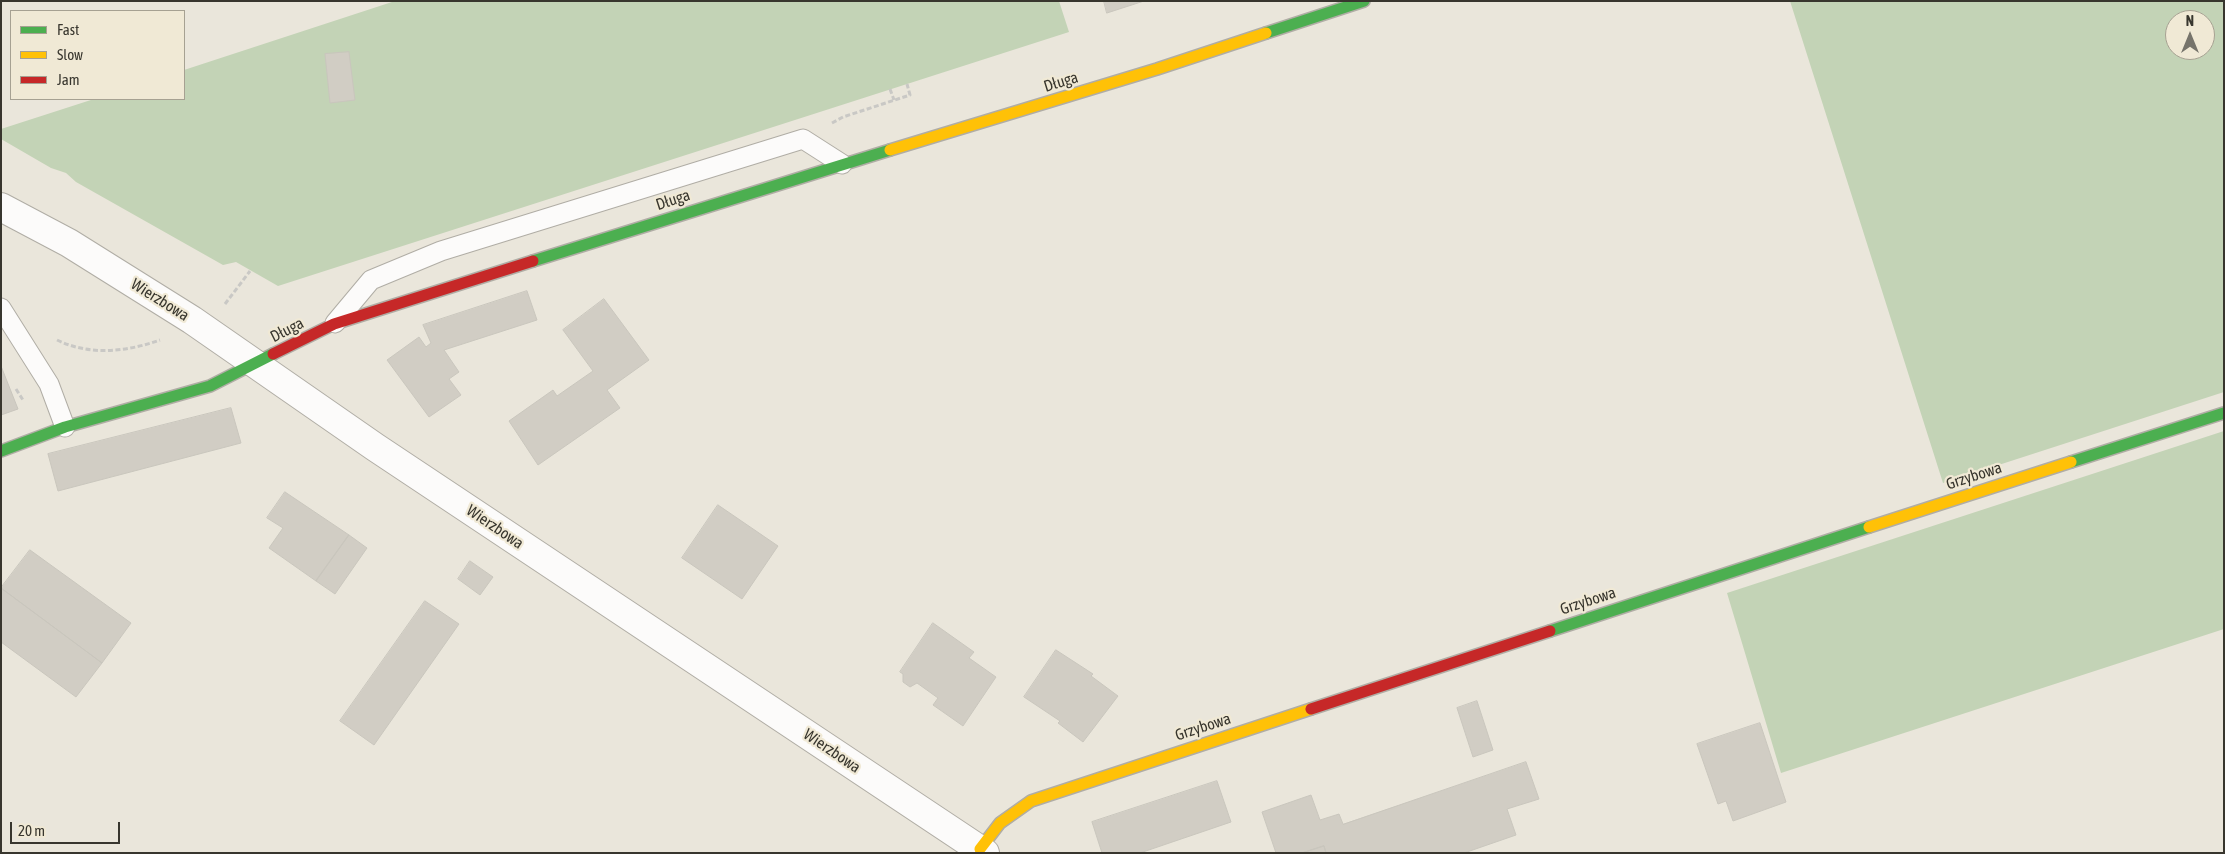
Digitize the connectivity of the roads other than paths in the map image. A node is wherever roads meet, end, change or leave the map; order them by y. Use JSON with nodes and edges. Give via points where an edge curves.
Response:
{"nodes":[{"id":1,"x":1364,"y":1,"type":"edge"},
{"id":2,"x":842,"y":164,"type":"junction"},
{"id":3,"x":1,"y":207,"type":"edge"},
{"id":4,"x":1,"y":308,"type":"edge"},
{"id":5,"x":334,"y":324,"type":"junction"},
{"id":6,"x":255,"y":363,"type":"junction"},
{"id":7,"x":2224,"y":413,"type":"edge"},
{"id":8,"x":65,"y":427,"type":"junction"},
{"id":9,"x":1,"y":451,"type":"edge"},
{"id":10,"x":983,"y":851,"type":"edge"}],
"edges":[{"from":1,"to":2,"type":"street","name":"Długa","via":[[1016,113]]},
{"from":2,"to":5,"type":"street","name":"Długa"},
{"from":2,"to":5,"type":"lane","via":[[803,139],[441,251],[371,280]]},
{"from":3,"to":6,"type":"street","name":"Wierzbowa","via":[[69,243]]},
{"from":4,"to":8,"type":"lane","via":[[49,384]]},
{"from":5,"to":6,"type":"street","name":"Długa"},
{"from":6,"to":8,"type":"street","name":"Długa","via":[[210,386]]},
{"from":6,"to":10,"type":"street","name":"Wierzbowa","via":[[375,448]]},
{"from":7,"to":10,"type":"street","name":"Grzybowa","via":[[1032,801],[1000,823]]},
{"from":8,"to":9,"type":"street","name":"Długa"}]}
